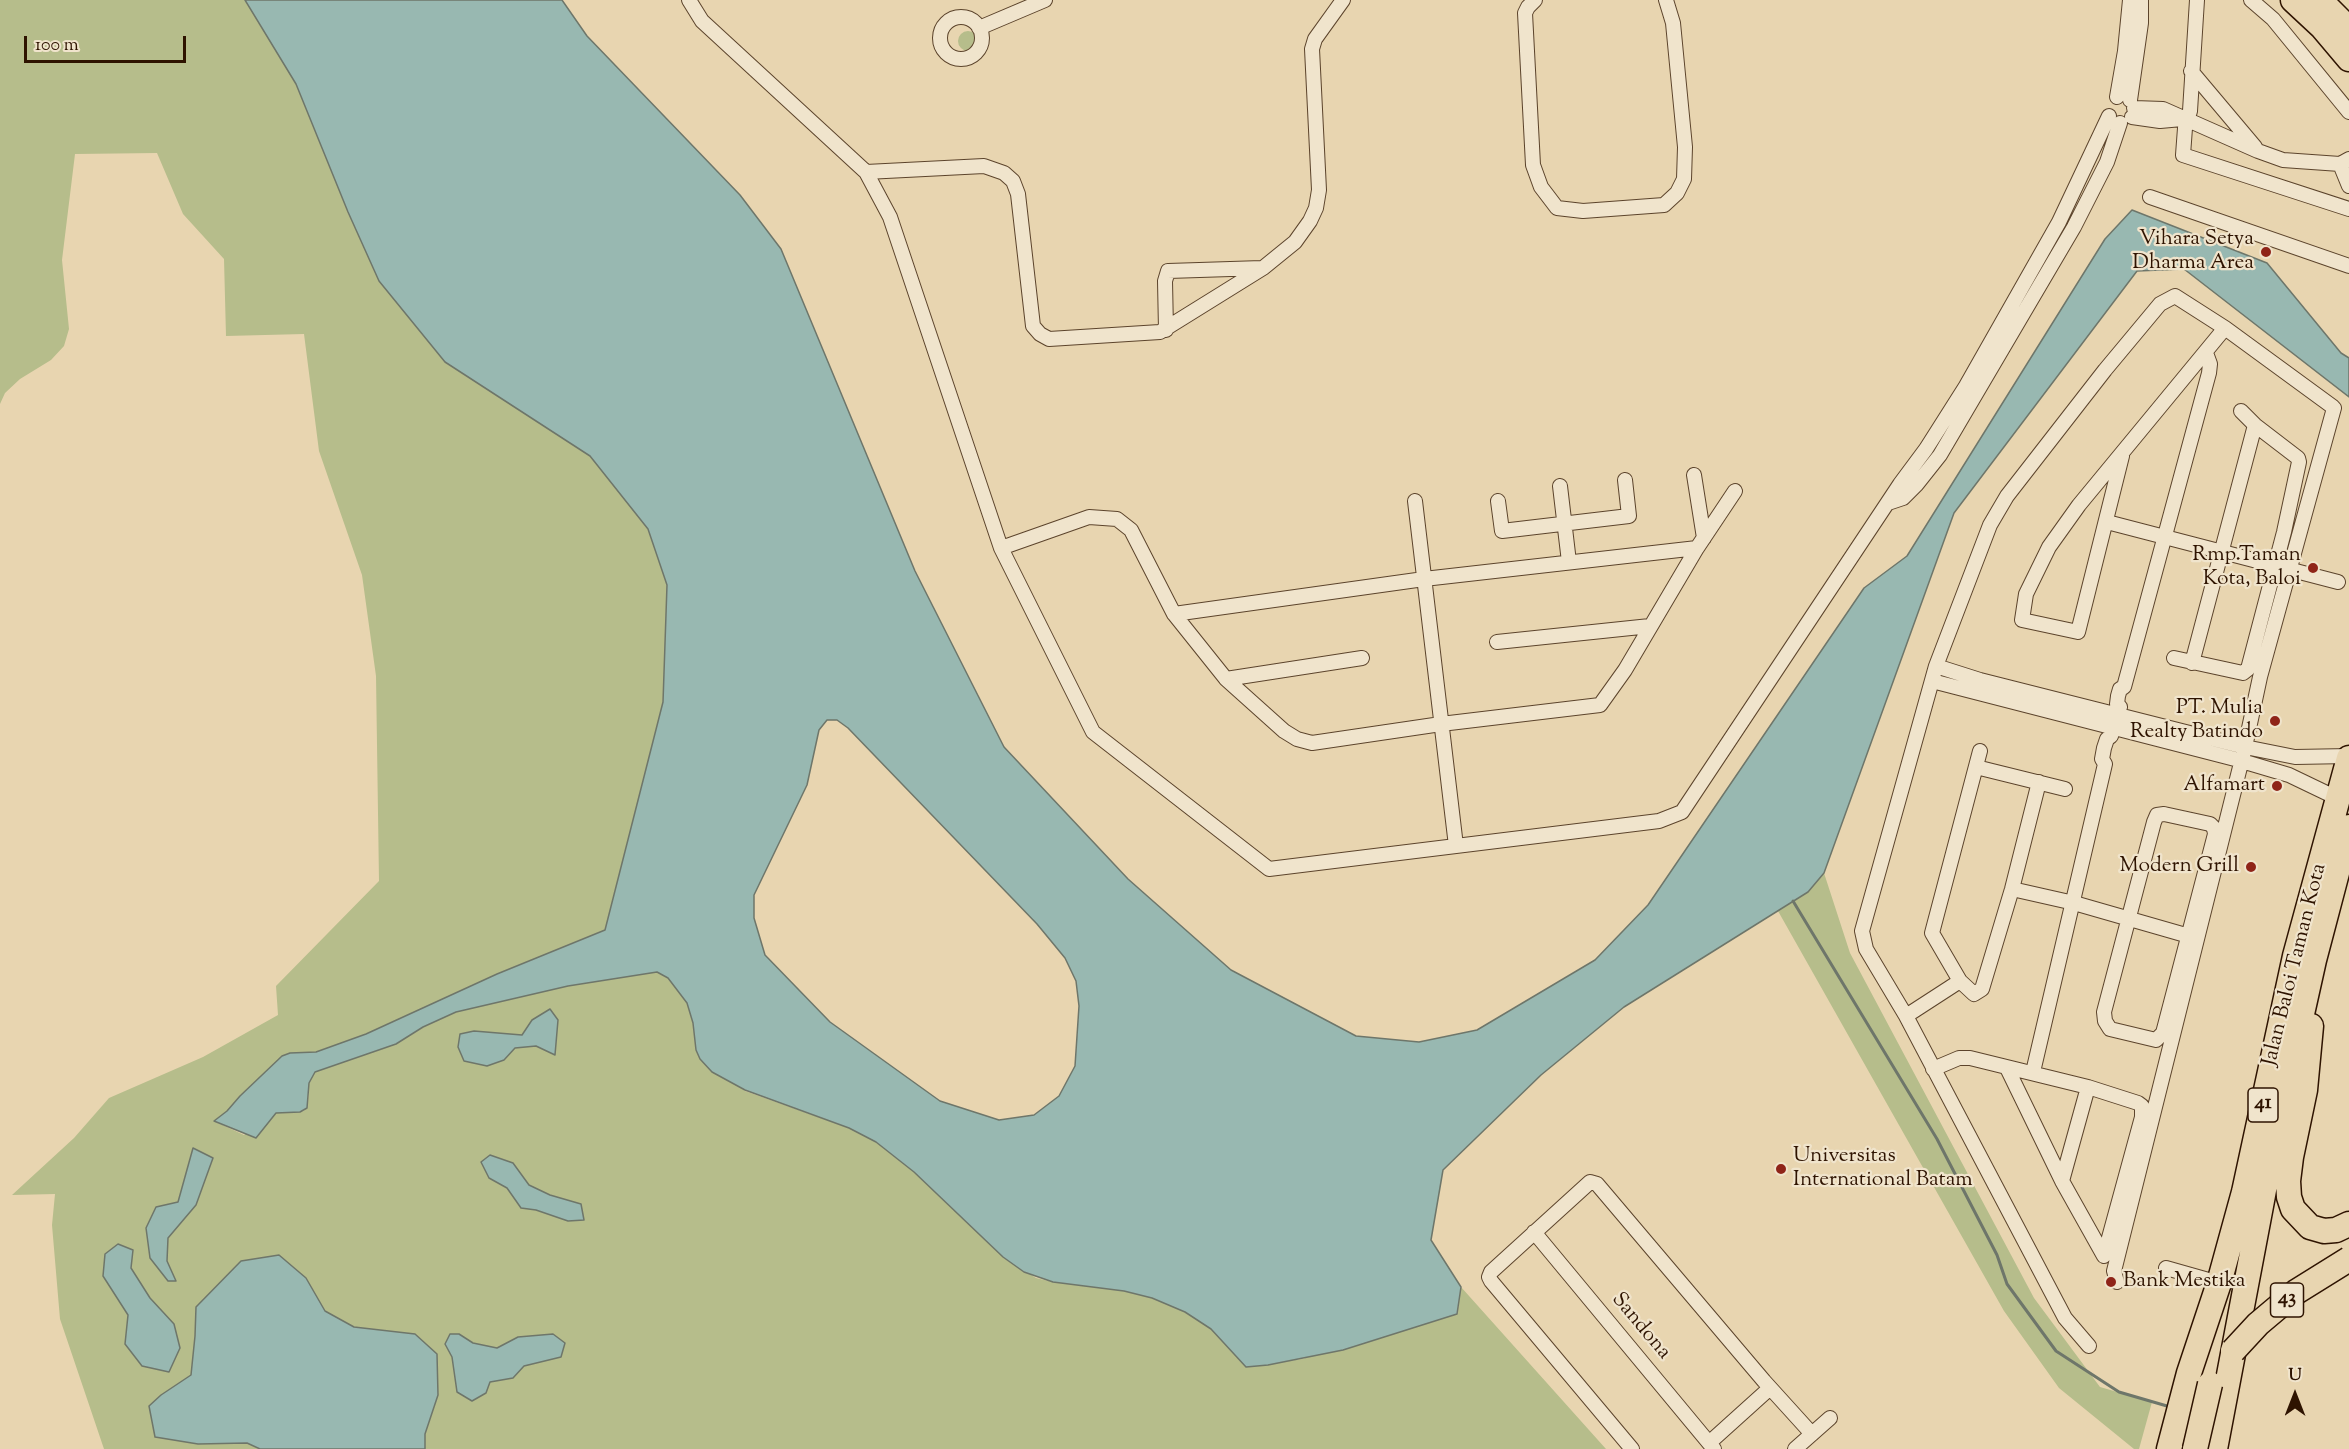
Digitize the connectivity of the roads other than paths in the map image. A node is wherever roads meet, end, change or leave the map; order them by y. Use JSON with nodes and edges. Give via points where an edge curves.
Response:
{"nodes":[{"id":1,"x":689,"y":0,"type":"edge"},
{"id":2,"x":1045,"y":0,"type":"edge"},
{"id":3,"x":1343,"y":0,"type":"edge"},
{"id":4,"x":1535,"y":0,"type":"edge"},
{"id":5,"x":1666,"y":0,"type":"edge"},
{"id":6,"x":2130,"y":0,"type":"edge"},
{"id":7,"x":2141,"y":0,"type":"edge"},
{"id":8,"x":2197,"y":0,"type":"edge"},
{"id":9,"x":2251,"y":0,"type":"edge"},
{"id":10,"x":2320,"y":0,"type":"edge"},
{"id":11,"x":2295,"y":1,"type":"edge"},
{"id":12,"x":979,"y":28,"type":"dead end"},
{"id":13,"x":2349,"y":29,"type":"edge"},
{"id":14,"x":2349,"y":59,"type":"edge"},
{"id":15,"x":2191,"y":71,"type":"junction"},
{"id":16,"x":2124,"y":110,"type":"junction"},
{"id":17,"x":2349,"y":112,"type":"edge"},
{"id":18,"x":2187,"y":119,"type":"junction"},
{"id":19,"x":2258,"y":151,"type":"junction"},
{"id":20,"x":2344,"y":161,"type":"edge"},
{"id":21,"x":866,"y":172,"type":"junction"},
{"id":22,"x":2349,"y":186,"type":"edge"},
{"id":23,"x":2150,"y":197,"type":"dead end"},
{"id":24,"x":2349,"y":208,"type":"edge"},
{"id":25,"x":2349,"y":266,"type":"edge"},
{"id":26,"x":1263,"y":268,"type":"junction"},
{"id":27,"x":2225,"y":328,"type":"junction"},
{"id":28,"x":1166,"y":330,"type":"junction"},
{"id":29,"x":2206,"y":353,"type":"junction"},
{"id":30,"x":2241,"y":411,"type":"dead end"},
{"id":31,"x":2255,"y":425,"type":"junction"},
{"id":32,"x":2122,"y":456,"type":"junction"},
{"id":33,"x":1694,"y":475,"type":"dead end"},
{"id":34,"x":1625,"y":480,"type":"dead end"},
{"id":35,"x":1560,"y":486,"type":"dead end"},
{"id":36,"x":1735,"y":491,"type":"dead end"},
{"id":37,"x":1415,"y":501,"type":"dead end"},
{"id":38,"x":1498,"y":501,"type":"dead end"},
{"id":39,"x":2107,"y":522,"type":"junction"},
{"id":40,"x":1564,"y":523,"type":"junction"},
{"id":41,"x":2163,"y":538,"type":"junction"},
{"id":42,"x":1700,"y":543,"type":"junction"},
{"id":43,"x":1001,"y":548,"type":"junction"},
{"id":44,"x":2221,"y":551,"type":"junction"},
{"id":45,"x":1569,"y":562,"type":"junction"},
{"id":46,"x":2283,"y":566,"type":"junction"},
{"id":47,"x":1424,"y":579,"type":"junction"},
{"id":48,"x":2338,"y":582,"type":"dead end"},
{"id":49,"x":1174,"y":614,"type":"junction"},
{"id":50,"x":1650,"y":626,"type":"junction"},
{"id":51,"x":1497,"y":642,"type":"dead end"},
{"id":52,"x":1362,"y":658,"type":"dead end"},
{"id":53,"x":2174,"y":658,"type":"dead end"},
{"id":54,"x":2192,"y":663,"type":"junction"},
{"id":55,"x":1936,"y":666,"type":"junction"},
{"id":56,"x":1226,"y":679,"type":"junction"},
{"id":57,"x":1932,"y":681,"type":"junction"},
{"id":58,"x":2026,"y":699,"type":"junction"},
{"id":59,"x":2119,"y":710,"type":"junction"},
{"id":60,"x":1441,"y":724,"type":"junction"},
{"id":61,"x":2112,"y":732,"type":"junction"},
{"id":62,"x":2245,"y":747,"type":"junction"},
{"id":63,"x":1980,"y":751,"type":"dead end"},
{"id":64,"x":2349,"y":757,"type":"edge"},
{"id":65,"x":2241,"y":762,"type":"junction"},
{"id":66,"x":1976,"y":767,"type":"junction"},
{"id":67,"x":2038,"y":782,"type":"junction"},
{"id":68,"x":2065,"y":789,"type":"dead end"},
{"id":69,"x":2339,"y":799,"type":"junction"},
{"id":70,"x":2349,"y":827,"type":"edge"},
{"id":71,"x":1456,"y":846,"type":"junction"},
{"id":72,"x":2012,"y":889,"type":"junction"},
{"id":73,"x":2074,"y":903,"type":"junction"},
{"id":74,"x":2130,"y":919,"type":"junction"},
{"id":75,"x":2189,"y":936,"type":"junction"},
{"id":76,"x":2305,"y":958,"type":"junction"},
{"id":77,"x":1960,"y":981,"type":"junction"},
{"id":78,"x":2304,"y":1005,"type":"junction"},
{"id":79,"x":1906,"y":1016,"type":"junction"},
{"id":80,"x":2007,"y":1068,"type":"junction"},
{"id":81,"x":1932,"y":1069,"type":"junction"},
{"id":82,"x":2033,"y":1072,"type":"junction"},
{"id":83,"x":2088,"y":1087,"type":"junction"},
{"id":84,"x":2062,"y":1181,"type":"junction"},
{"id":85,"x":2349,"y":1224,"type":"edge"},
{"id":86,"x":1534,"y":1232,"type":"junction"},
{"id":87,"x":2349,"y":1259,"type":"edge"},
{"id":88,"x":2166,"y":1268,"type":"dead end"},
{"id":89,"x":2117,"y":1282,"type":"dead end"},
{"id":90,"x":2219,"y":1283,"type":"junction"},
{"id":91,"x":2089,"y":1346,"type":"dead end"},
{"id":92,"x":1770,"y":1388,"type":"junction"},
{"id":93,"x":1830,"y":1418,"type":"dead end"},
{"id":94,"x":1812,"y":1434,"type":"junction"},
{"id":95,"x":2171,"y":1438,"type":"edge"},
{"id":96,"x":1712,"y":1446,"type":"edge"},
{"id":97,"x":2209,"y":1446,"type":"edge"},
{"id":98,"x":1632,"y":1449,"type":"edge"},
{"id":99,"x":1795,"y":1449,"type":"edge"}],
"edges":[{"from":1,"to":21,"type":"street","via":[[702,21]]},
{"from":2,"to":12,"type":"street"},
{"from":3,"to":26,"type":"street","via":[[1312,49],[1319,190],[1316,208],[1295,242]]},
{"from":4,"to":5,"type":"street","via":[[1526,13],[1533,165],[1541,187],[1557,208],[1583,211],[1664,205],[1684,179],[1685,147],[1673,23]]},
{"from":6,"to":16,"type":"street"},
{"from":7,"to":16,"type":"street","via":[[2141,23]]},
{"from":8,"to":15,"type":"street"},
{"from":9,"to":17,"type":"street","via":[[2273,19]]},
{"from":10,"to":13,"type":"highway"},
{"from":11,"to":14,"type":"highway"},
{"from":15,"to":18,"type":"street"},
{"from":15,"to":19,"type":"street"},
{"from":16,"to":18,"type":"street","via":[[2160,121]]},
{"from":16,"to":71,"type":"street","via":[[1966,386],[1682,812],[1659,821]]},
{"from":18,"to":19,"type":"street"},
{"from":18,"to":24,"type":"street","via":[[2183,155]]},
{"from":19,"to":20,"type":"street","via":[[2283,160]]},
{"from":20,"to":22,"type":"street"},
{"from":21,"to":28,"type":"street","via":[[984,166],[1004,173],[1013,181],[1018,194],[1033,326],[1040,334],[1049,339]]},
{"from":21,"to":43,"type":"street","via":[[890,217]]},
{"from":23,"to":25,"type":"street"},
{"from":26,"to":28,"type":"street"},
{"from":26,"to":28,"type":"street","via":[[1168,271]]},
{"from":27,"to":29,"type":"street"},
{"from":27,"to":46,"type":"street","via":[[2334,408]]},
{"from":27,"to":55,"type":"street","via":[[2175,296],[2160,304],[2007,496],[1990,525]]},
{"from":29,"to":32,"type":"street"},
{"from":29,"to":41,"type":"street","via":[[2209,373]]},
{"from":30,"to":31,"type":"street"},
{"from":31,"to":44,"type":"street"},
{"from":31,"to":46,"type":"street","via":[[2300,462]]},
{"from":32,"to":39,"type":"street"},
{"from":32,"to":39,"type":"street","via":[[2049,547],[2026,594],[2022,620],[2078,632]]},
{"from":33,"to":42,"type":"street"},
{"from":34,"to":40,"type":"street","via":[[1629,516]]},
{"from":35,"to":40,"type":"street"},
{"from":36,"to":42,"type":"street"},
{"from":37,"to":47,"type":"street"},
{"from":38,"to":40,"type":"street","via":[[1502,531]]},
{"from":39,"to":41,"type":"street"},
{"from":40,"to":45,"type":"street"},
{"from":41,"to":44,"type":"street"},
{"from":41,"to":59,"type":"street","via":[[2124,687],[2125,706]]},
{"from":42,"to":45,"type":"street"},
{"from":42,"to":50,"type":"street"},
{"from":43,"to":49,"type":"street","via":[[1089,517],[1117,519],[1131,530]]},
{"from":43,"to":71,"type":"street","via":[[1093,732],[1269,869]]},
{"from":44,"to":46,"type":"street"},
{"from":44,"to":54,"type":"street"},
{"from":45,"to":47,"type":"street"},
{"from":46,"to":48,"type":"street"},
{"from":46,"to":54,"type":"street","via":[[2248,669],[2243,673]]},
{"from":46,"to":62,"type":"street"},
{"from":47,"to":49,"type":"street"},
{"from":47,"to":60,"type":"street"},
{"from":49,"to":56,"type":"street"},
{"from":50,"to":51,"type":"street"},
{"from":50,"to":60,"type":"street","via":[[1600,705]]},
{"from":52,"to":56,"type":"street"},
{"from":53,"to":54,"type":"street"},
{"from":55,"to":57,"type":"street"},
{"from":55,"to":58,"type":"street"},
{"from":56,"to":60,"type":"street","via":[[1284,731],[1311,743]]},
{"from":57,"to":58,"type":"street"},
{"from":57,"to":79,"type":"street","via":[[1862,931],[1866,949]]},
{"from":58,"to":59,"type":"street"},
{"from":58,"to":61,"type":"street"},
{"from":59,"to":61,"type":"street"},
{"from":59,"to":62,"type":"street"},
{"from":60,"to":71,"type":"street"},
{"from":61,"to":65,"type":"street"},
{"from":61,"to":73,"type":"street","via":[[2104,748],[2105,764]]},
{"from":62,"to":64,"type":"street","via":[[2295,757]]},
{"from":62,"to":65,"type":"street"},
{"from":63,"to":66,"type":"street"},
{"from":64,"to":69,"type":"highway","name":"Jalan Baloi Taman Kota","number":"41"},
{"from":65,"to":69,"type":"street","via":[[2289,775]]},
{"from":65,"to":89,"type":"street","via":[[2114,1271]]},
{"from":66,"to":67,"type":"street"},
{"from":66,"to":77,"type":"street","via":[[1932,933]]},
{"from":67,"to":68,"type":"street"},
{"from":67,"to":72,"type":"street"},
{"from":69,"to":76,"type":"highway","name":"Jalan Baloi Taman Kota","number":"41"},
{"from":70,"to":76,"type":"highway","name":"Jalan Baloi Taman Kota","number":"41"},
{"from":72,"to":73,"type":"street"},
{"from":72,"to":77,"type":"street","via":[[1982,990],[1974,994]]},
{"from":73,"to":74,"type":"street"},
{"from":73,"to":82,"type":"street"},
{"from":74,"to":75,"type":"street"},
{"from":74,"to":75,"type":"street","via":[[2104,1012],[2110,1029],[2156,1040],[2163,1033]]},
{"from":74,"to":75,"type":"street","via":[[2157,815],[2210,824],[2215,834]]},
{"from":76,"to":78,"type":"highway","name":"Jalan Baloi Taman Kota","number":"41"},
{"from":76,"to":90,"type":"highway","name":"Jalan Baloi Taman Kota","number":"41"},
{"from":77,"to":79,"type":"street"},
{"from":78,"to":85,"type":"highway","via":[[2311,1019],[2311,1035],[2291,1157],[2289,1197],[2310,1227],[2324,1231]]},
{"from":78,"to":97,"type":"highway","name":"Jalan Baloi Taman Kota","number":"41","via":[[2234,1350]]},
{"from":79,"to":81,"type":"street"},
{"from":80,"to":81,"type":"street","via":[[1959,1058]]},
{"from":80,"to":82,"type":"street"},
{"from":80,"to":84,"type":"street"},
{"from":81,"to":91,"type":"street","via":[[2066,1318]]},
{"from":82,"to":83,"type":"street"},
{"from":83,"to":84,"type":"street"},
{"from":83,"to":84,"type":"street","via":[[2138,1103],[2143,1110],[2104,1256]]},
{"from":86,"to":92,"type":"street","via":[[1587,1183],[1597,1184]]},
{"from":86,"to":96,"type":"street","name":"Sandona"},
{"from":86,"to":98,"type":"street","via":[[1491,1272],[1491,1281]]},
{"from":87,"to":97,"type":"highway","number":"43","bridge":true,"via":[[2296,1292],[2258,1324],[2216,1372],[2210,1384]]},
{"from":88,"to":90,"type":"street"},
{"from":90,"to":95,"type":"highway","name":"Jalan Baloi Taman Kota","number":"41"},
{"from":92,"to":94,"type":"street"},
{"from":92,"to":96,"type":"street"},
{"from":93,"to":94,"type":"street"},
{"from":94,"to":99,"type":"street"},
{"from":95,"to":97,"type":"highway","via":[[2188,1419],[2198,1420],[2212,1430]]}]}
